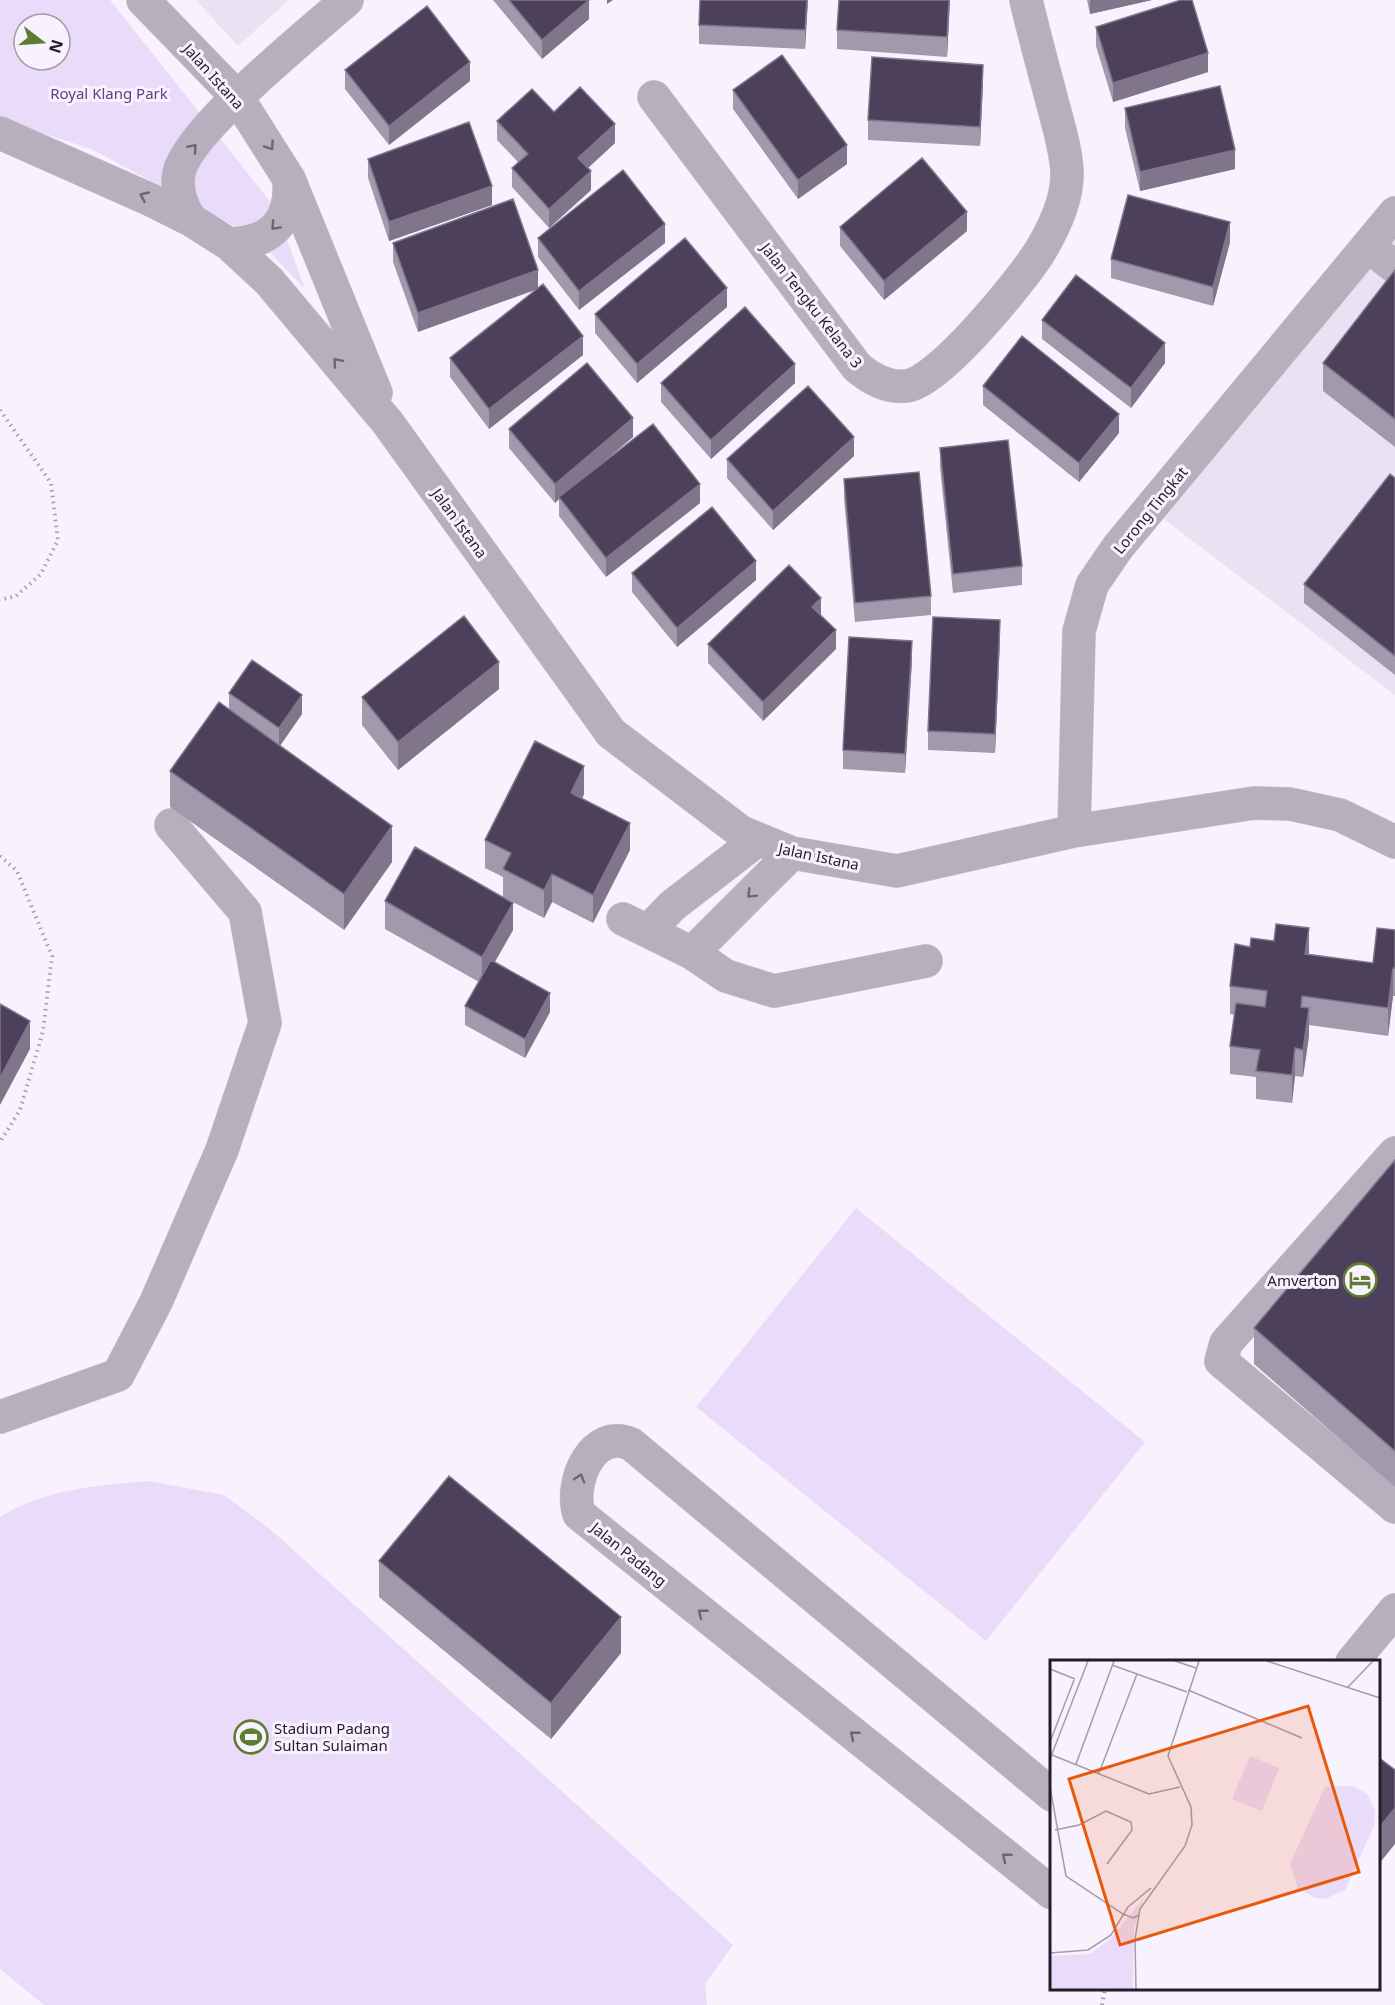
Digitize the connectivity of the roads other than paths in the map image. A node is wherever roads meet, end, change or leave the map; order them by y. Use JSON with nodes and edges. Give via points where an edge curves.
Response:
{"nodes":[{"id":1,"x":143,"y":0,"type":"edge"},
{"id":2,"x":347,"y":0,"type":"edge"},
{"id":3,"x":1026,"y":0,"type":"edge"},
{"id":4,"x":237,"y":97,"type":"junction"},
{"id":5,"x":654,"y":97,"type":"dead end"},
{"id":6,"x":0,"y":133,"type":"edge"},
{"id":7,"x":290,"y":179,"type":"junction"},
{"id":8,"x":1395,"y":213,"type":"edge"},
{"id":9,"x":191,"y":220,"type":"junction"},
{"id":10,"x":229,"y":244,"type":"junction"},
{"id":11,"x":1368,"y":246,"type":"junction"},
{"id":12,"x":1395,"y":267,"type":"edge"},
{"id":13,"x":388,"y":423,"type":"junction"},
{"id":14,"x":171,"y":825,"type":"dead end"},
{"id":15,"x":1074,"y":831,"type":"junction"},
{"id":16,"x":756,"y":841,"type":"junction"},
{"id":17,"x":1395,"y":842,"type":"edge"},
{"id":18,"x":792,"y":853,"type":"junction"},
{"id":19,"x":692,"y":953,"type":"junction"},
{"id":20,"x":926,"y":962,"type":"dead end"},
{"id":21,"x":1395,"y":1153,"type":"edge"},
{"id":22,"x":0,"y":1417,"type":"edge"},
{"id":23,"x":1395,"y":1507,"type":"edge"},
{"id":24,"x":1395,"y":1610,"type":"edge"},
{"id":25,"x":1354,"y":1660,"type":"edge"},
{"id":26,"x":1050,"y":1793,"type":"edge"},
{"id":27,"x":1050,"y":1891,"type":"edge"}],
"edges":[{"from":1,"to":4,"type":"street","name":"Jalan Istana"},
{"from":2,"to":4,"type":"street"},
{"from":3,"to":5,"type":"street","name":"Jalan Tengku Kelana 3","via":[[1067,173],[1059,213],[1039,253],[983,325],[923,381],[907,387],[885,384],[857,367]]},
{"from":4,"to":7,"type":"street","name":"Jalan Istana","one_way":true},
{"from":9,"to":4,"type":"street","one_way":true,"via":[[182,206],[179,171],[186,156]]},
{"from":9,"to":6,"type":"street","name":"Jalan Istana","one_way":true},
{"from":7,"to":10,"type":"street","one_way":true,"via":[[286,213],[277,228],[262,238]]},
{"from":7,"to":13,"type":"street","name":"Jalan Istana"},
{"from":8,"to":11,"type":"street","name":"Lorong Tingkat"},
{"from":9,"to":10,"type":"street","name":"Jalan Istana"},
{"from":13,"to":10,"type":"street","name":"Jalan Istana","one_way":true,"via":[[269,281]]},
{"from":11,"to":12,"type":"street"},
{"from":11,"to":15,"type":"street","name":"Lorong Tingkat","via":[[1118,547],[1092,585],[1079,631]]},
{"from":13,"to":16,"type":"street","name":"Jalan Istana","via":[[611,733]]},
{"from":14,"to":22,"type":"street","via":[[245,912],[265,1023],[222,1150],[156,1302],[118,1375]]},
{"from":15,"to":17,"type":"street","name":"Jalan Istana","via":[[1254,803],[1290,804],[1340,815]]},
{"from":15,"to":18,"type":"street","name":"Jalan Istana","via":[[897,872]]},
{"from":16,"to":18,"type":"street","name":"Jalan Istana"},
{"from":16,"to":19,"type":"street","via":[[672,906],[636,925]]},
{"from":18,"to":19,"type":"street","one_way":true},
{"from":19,"to":20,"type":"street","via":[[726,976],[774,991]]},
{"from":21,"to":23,"type":"street","via":[[1226,1343],[1221,1361]]},
{"from":24,"to":25,"type":"street"},
{"from":27,"to":26,"type":"street","name":"Jalan Padang","one_way":true,"via":[[579,1514],[576,1493],[588,1459],[603,1442],[612,1439],[631,1444]]}]}
